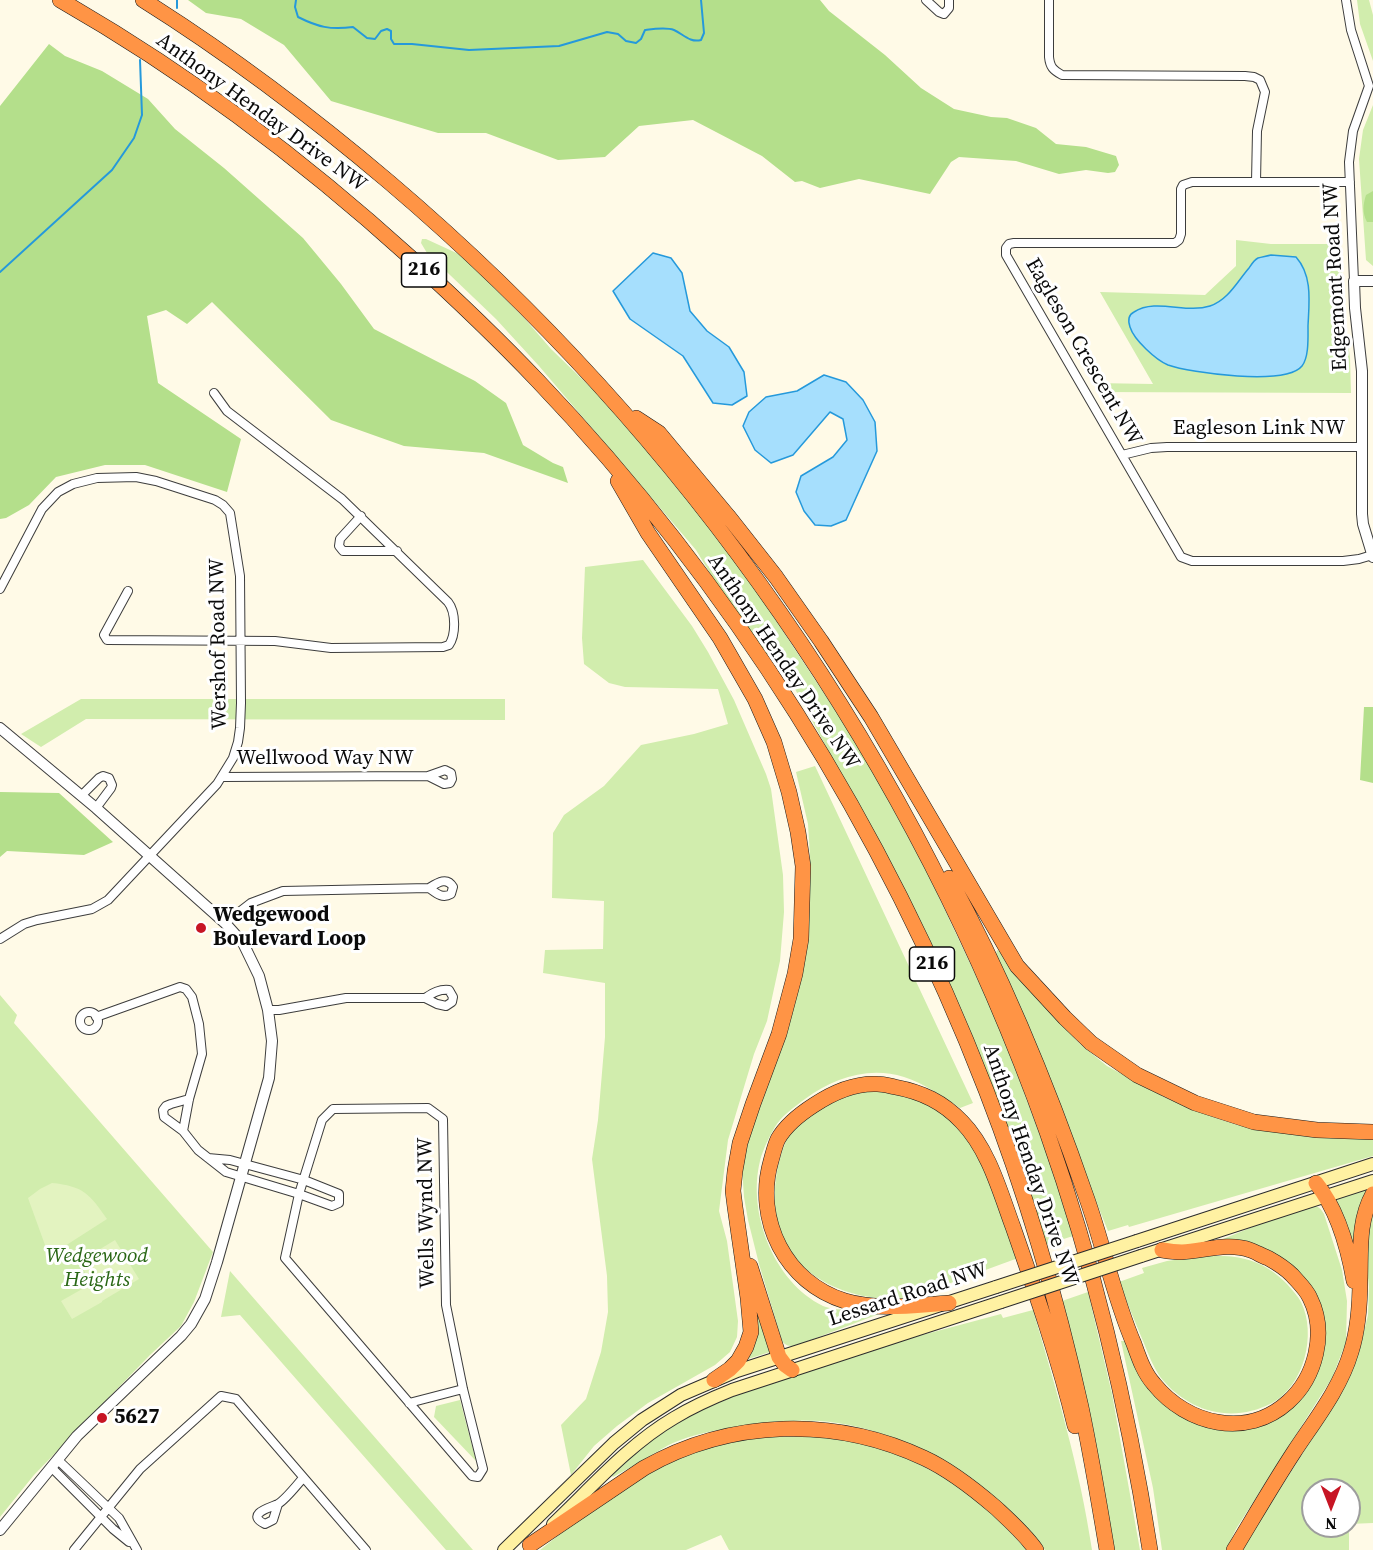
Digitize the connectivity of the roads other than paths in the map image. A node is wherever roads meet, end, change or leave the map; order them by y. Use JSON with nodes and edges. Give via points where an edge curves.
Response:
{"nodes":[{"id":1,"x":143,"y":0,"type":"edge"},
{"id":2,"x":926,"y":0,"type":"edge"},
{"id":3,"x":949,"y":0,"type":"edge"},
{"id":4,"x":1049,"y":0,"type":"edge"},
{"id":5,"x":1346,"y":0,"type":"edge"},
{"id":6,"x":63,"y":2,"type":"edge"},
{"id":7,"x":1256,"y":182,"type":"junction"},
{"id":8,"x":1350,"y":182,"type":"junction"},
{"id":9,"x":1354,"y":281,"type":"junction"},
{"id":10,"x":1373,"y":281,"type":"edge"},
{"id":11,"x":214,"y":393,"type":"dead end"},
{"id":12,"x":620,"y":407,"type":"junction"},
{"id":13,"x":1361,"y":447,"type":"junction"},
{"id":14,"x":600,"y":450,"type":"junction"},
{"id":15,"x":1122,"y":455,"type":"junction"},
{"id":16,"x":1367,"y":501,"type":"edge"},
{"id":17,"x":361,"y":516,"type":"junction"},
{"id":18,"x":397,"y":551,"type":"junction"},
{"id":19,"x":1372,"y":556,"type":"edge"},
{"id":20,"x":0,"y":589,"type":"edge"},
{"id":21,"x":128,"y":591,"type":"dead end"},
{"id":22,"x":241,"y":641,"type":"junction"},
{"id":23,"x":0,"y":728,"type":"edge"},
{"id":24,"x":428,"y":776,"type":"dead end"},
{"id":25,"x":223,"y":777,"type":"junction"},
{"id":26,"x":894,"y":793,"type":"junction"},
{"id":27,"x":81,"y":796,"type":"junction"},
{"id":28,"x":96,"y":808,"type":"junction"},
{"id":29,"x":149,"y":856,"type":"junction"},
{"id":30,"x":429,"y":888,"type":"dead end"},
{"id":31,"x":225,"y":923,"type":"junction"},
{"id":32,"x":0,"y":939,"type":"edge"},
{"id":33,"x":425,"y":998,"type":"dead end"},
{"id":34,"x":268,"y":1010,"type":"junction"},
{"id":35,"x":96,"y":1017,"type":"dead end"},
{"id":36,"x":189,"y":1098,"type":"junction"},
{"id":37,"x":183,"y":1131,"type":"junction"},
{"id":38,"x":1373,"y":1132,"type":"edge"},
{"id":39,"x":208,"y":1158,"type":"junction"},
{"id":40,"x":244,"y":1164,"type":"junction"},
{"id":41,"x":1373,"y":1164,"type":"edge"},
{"id":42,"x":240,"y":1176,"type":"junction"},
{"id":43,"x":304,"y":1180,"type":"junction"},
{"id":44,"x":1373,"y":1181,"type":"edge"},
{"id":45,"x":1316,"y":1182,"type":"junction"},
{"id":46,"x":299,"y":1194,"type":"junction"},
{"id":47,"x":1373,"y":1194,"type":"edge"},
{"id":48,"x":1327,"y":1196,"type":"junction"},
{"id":49,"x":738,"y":1226,"type":"junction"},
{"id":50,"x":1162,"y":1250,"type":"junction"},
{"id":51,"x":949,"y":1302,"type":"junction"},
{"id":52,"x":1358,"y":1314,"type":"junction"},
{"id":53,"x":780,"y":1358,"type":"junction"},
{"id":54,"x":792,"y":1370,"type":"junction"},
{"id":55,"x":714,"y":1380,"type":"junction"},
{"id":56,"x":463,"y":1389,"type":"junction"},
{"id":57,"x":409,"y":1403,"type":"junction"},
{"id":58,"x":55,"y":1464,"type":"junction"},
{"id":59,"x":303,"y":1479,"type":"junction"},
{"id":60,"x":278,"y":1504,"type":"dead end"},
{"id":61,"x":105,"y":1513,"type":"junction"},
{"id":62,"x":0,"y":1530,"type":"edge"},
{"id":63,"x":136,"y":1548,"type":"edge"},
{"id":64,"x":528,"y":1548,"type":"edge"},
{"id":65,"x":74,"y":1550,"type":"edge"},
{"id":66,"x":366,"y":1550,"type":"edge"},
{"id":67,"x":504,"y":1550,"type":"edge"},
{"id":68,"x":1036,"y":1550,"type":"edge"},
{"id":69,"x":1105,"y":1550,"type":"edge"},
{"id":70,"x":1150,"y":1550,"type":"edge"},
{"id":71,"x":1234,"y":1550,"type":"edge"}],
"edges":[{"from":1,"to":12,"type":"highway","name":"Anthony Henday Drive NW","number":"216","via":[[251,74],[440,225],[526,307]]},
{"from":2,"to":3,"type":"street","via":[[944,14]]},
{"from":4,"to":7,"type":"street","via":[[1050,65],[1062,75],[1245,76],[1260,80],[1265,92],[1257,131]]},
{"from":5,"to":8,"type":"street","name":"Edgemont Road NW","via":[[1369,86],[1350,144]]},
{"from":6,"to":14,"type":"highway","name":"Anthony Henday Drive NW","number":"216","via":[[152,57],[347,201],[466,308]]},
{"from":7,"to":8,"type":"street","name":"Eagleson Crescent NW"},
{"from":7,"to":15,"type":"street","name":"Eagleson Crescent NW","via":[[1183,185],[1181,234],[1175,243],[1014,243],[1006,249]]},
{"from":8,"to":9,"type":"street","name":"Edgemont Road NW"},
{"from":9,"to":10,"type":"street"},
{"from":9,"to":13,"type":"street","name":"Edgemont Road NW","via":[[1362,371]]},
{"from":11,"to":17,"type":"street","via":[[227,411]]},
{"from":12,"to":26,"type":"highway","name":"Anthony Henday Drive NW","number":"216","via":[[737,551],[826,681]]},
{"from":12,"to":38,"type":"highway","via":[[659,433],[776,577],[871,717],[1017,966],[1065,1018],[1091,1043],[1137,1075],[1202,1106],[1264,1124]]},
{"from":13,"to":15,"type":"street","name":"Eagleson Link NW","via":[[1167,447]]},
{"from":13,"to":16,"type":"street","name":"Edgemont Road NW"},
{"from":14,"to":49,"type":"highway","via":[[648,534],[720,638],[754,699],[774,742],[798,832],[803,866],[801,939],[787,1009],[740,1143],[733,1191]]},
{"from":14,"to":69,"type":"highway","name":"Anthony Henday Drive NW","number":"216","via":[[666,529],[784,695],[888,872],[938,976],[986,1091],[1033,1227],[1077,1389]]},
{"from":15,"to":19,"type":"street","name":"Eagleson Crescent NW","via":[[1172,545],[1185,560],[1343,561]]},
{"from":16,"to":19,"type":"street","name":"Edgemont Road NW","via":[[1363,524]]},
{"from":17,"to":18,"type":"street"},
{"from":17,"to":18,"type":"street","via":[[340,539],[343,551]]},
{"from":18,"to":22,"type":"street","via":[[453,608],[453,636],[449,645],[331,648]]},
{"from":20,"to":22,"type":"street","name":"Wershof Road NW","via":[[42,509],[58,492],[80,481],[147,478],[215,500],[227,508],[240,576]]},
{"from":21,"to":22,"type":"street","via":[[104,634],[107,640]]},
{"from":22,"to":25,"type":"street","name":"Wershof Road NW","via":[[240,736]]},
{"from":23,"to":27,"type":"street"},
{"from":24,"to":25,"type":"street","name":"Wellwood Way NW"},
{"from":25,"to":29,"type":"street","name":"Wershof Road NW"},
{"from":26,"to":50,"type":"highway","via":[[933,849],[974,923],[1020,1023],[1088,1202],[1127,1328],[1152,1383],[1170,1401],[1211,1422],[1241,1423],[1278,1411],[1303,1385],[1317,1350],[1315,1312],[1302,1286],[1285,1268],[1249,1250]]},
{"from":26,"to":70,"type":"highway","name":"Anthony Henday Drive NW","number":"216","via":[[994,997],[1047,1133],[1089,1264],[1118,1375]]},
{"from":27,"to":28,"type":"street"},
{"from":27,"to":28,"type":"street","via":[[99,778],[109,778],[111,788]]},
{"from":28,"to":29,"type":"street"},
{"from":29,"to":31,"type":"street"},
{"from":29,"to":32,"type":"street","name":"Wershof Road NW","via":[[108,900],[92,909],[24,924]]},
{"from":30,"to":31,"type":"street","via":[[283,891],[251,903]]},
{"from":31,"to":34,"type":"street","via":[[243,944],[259,976]]},
{"from":33,"to":34,"type":"street","via":[[346,998]]},
{"from":34,"to":40,"type":"street","via":[[272,1041],[269,1078]]},
{"from":35,"to":36,"type":"street","via":[[172,989],[186,990],[192,996],[202,1054]]},
{"from":36,"to":37,"type":"street"},
{"from":36,"to":37,"type":"street","via":[[163,1110],[166,1120]]},
{"from":37,"to":39,"type":"street"},
{"from":39,"to":40,"type":"street"},
{"from":39,"to":42,"type":"street","via":[[226,1172]]},
{"from":40,"to":42,"type":"street"},
{"from":40,"to":43,"type":"street"},
{"from":41,"to":45,"type":"main road","name":"Lessard Road NW"},
{"from":42,"to":46,"type":"street"},
{"from":42,"to":58,"type":"street","via":[[217,1262],[195,1319],[96,1416]]},
{"from":43,"to":46,"type":"street","name":"Wells Wynd NW"},
{"from":43,"to":46,"type":"street","via":[[339,1194],[339,1203],[332,1206]]},
{"from":43,"to":56,"type":"street","name":"Wells Wynd NW","via":[[322,1120],[333,1109],[428,1108],[443,1119],[446,1305]]},
{"from":44,"to":48,"type":"main road","name":"Lessard Road NW"},
{"from":45,"to":48,"type":"highway"},
{"from":45,"to":51,"type":"main road","name":"Lessard Road NW","bridge":true},
{"from":46,"to":57,"type":"street","name":"Wells Wynd NW","via":[[285,1258]]},
{"from":47,"to":52,"type":"highway","via":[[1363,1222]]},
{"from":48,"to":50,"type":"main road","name":"Lessard Road NW"},
{"from":48,"to":52,"type":"highway","via":[[1347,1250]]},
{"from":49,"to":53,"type":"highway"},
{"from":49,"to":55,"type":"highway","via":[[751,1332],[738,1361]]},
{"from":50,"to":54,"type":"main road","name":"Lessard Road NW","bridge":true},
{"from":51,"to":53,"type":"main road","name":"Lessard Road NW"},
{"from":51,"to":69,"type":"highway","via":[[887,1306],[847,1302],[806,1281],[790,1263],[772,1230],[766,1192],[778,1140],[799,1114],[836,1092],[877,1084],[913,1090],[931,1098],[963,1122],[977,1141],[990,1165],[1045,1321]]},
{"from":52,"to":71,"type":"highway","via":[[1354,1344],[1342,1375]]},
{"from":53,"to":54,"type":"highway"},
{"from":53,"to":55,"type":"main road","name":"Lessard Road NW"},
{"from":54,"to":64,"type":"main road","name":"Lessard Road NW","via":[[723,1394],[672,1419],[626,1454]]},
{"from":55,"to":67,"type":"main road","name":"Lessard Road NW","via":[[660,1407],[627,1432]]},
{"from":56,"to":57,"type":"street"},
{"from":56,"to":57,"type":"street","name":"Wells Wynd NW","via":[[483,1469],[478,1477],[472,1476]]},
{"from":58,"to":61,"type":"street"},
{"from":58,"to":62,"type":"street"},
{"from":59,"to":60,"type":"street"},
{"from":59,"to":61,"type":"street","via":[[236,1400],[221,1396],[140,1469]]},
{"from":59,"to":66,"type":"street"},
{"from":61,"to":63,"type":"street","via":[[118,1518]]},
{"from":61,"to":65,"type":"street"},
{"from":64,"to":68,"type":"highway","via":[[657,1460],[718,1437],[785,1428],[858,1435],[926,1458],[981,1495]]}]}
